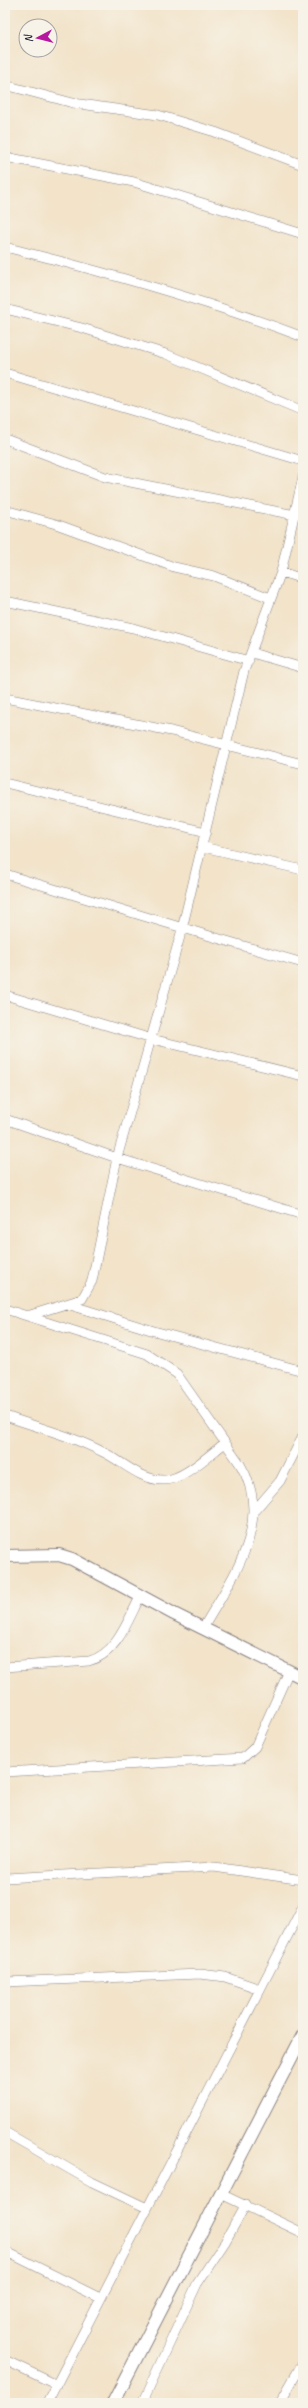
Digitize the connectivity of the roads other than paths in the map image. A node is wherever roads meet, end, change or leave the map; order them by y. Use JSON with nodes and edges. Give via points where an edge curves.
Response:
{"nodes":[{"id":1,"x":5,"y":85,"type":"edge"},
{"id":2,"x":5,"y":157,"type":"edge"},
{"id":3,"x":303,"y":165,"type":"edge"},
{"id":4,"x":303,"y":234,"type":"edge"},
{"id":5,"x":5,"y":247,"type":"edge"},
{"id":6,"x":5,"y":309,"type":"edge"},
{"id":7,"x":303,"y":337,"type":"edge"},
{"id":8,"x":5,"y":373,"type":"edge"},
{"id":9,"x":303,"y":411,"type":"edge"},
{"id":10,"x":5,"y":439,"type":"edge"},
{"id":11,"x":303,"y":461,"type":"edge"},
{"id":12,"x":303,"y":477,"type":"edge"},
{"id":13,"x":5,"y":510,"type":"edge"},
{"id":14,"x":298,"y":512,"type":"edge"},
{"id":15,"x":281,"y":572,"type":"junction"},
{"id":16,"x":303,"y":579,"type":"edge"},
{"id":17,"x":270,"y":598,"type":"junction"},
{"id":18,"x":5,"y":601,"type":"edge"},
{"id":19,"x":251,"y":657,"type":"junction"},
{"id":20,"x":303,"y":668,"type":"edge"},
{"id":21,"x":5,"y":698,"type":"edge"},
{"id":22,"x":226,"y":744,"type":"junction"},
{"id":23,"x":303,"y":764,"type":"edge"},
{"id":24,"x":5,"y":783,"type":"edge"},
{"id":25,"x":206,"y":832,"type":"junction"},
{"id":26,"x":203,"y":847,"type":"junction"},
{"id":27,"x":303,"y":870,"type":"edge"},
{"id":28,"x":5,"y":874,"type":"edge"},
{"id":29,"x":182,"y":929,"type":"junction"},
{"id":30,"x":303,"y":963,"type":"edge"},
{"id":31,"x":5,"y":995,"type":"edge"},
{"id":32,"x":152,"y":1039,"type":"junction"},
{"id":33,"x":303,"y":1076,"type":"edge"},
{"id":34,"x":5,"y":1119,"type":"edge"},
{"id":35,"x":117,"y":1158,"type":"junction"},
{"id":36,"x":303,"y":1215,"type":"edge"},
{"id":37,"x":67,"y":1304,"type":"junction"},
{"id":38,"x":5,"y":1309,"type":"edge"},
{"id":39,"x":28,"y":1316,"type":"junction"},
{"id":40,"x":303,"y":1371,"type":"edge"},
{"id":41,"x":5,"y":1416,"type":"edge"},
{"id":42,"x":303,"y":1436,"type":"edge"},
{"id":43,"x":225,"y":1443,"type":"junction"},
{"id":44,"x":255,"y":1510,"type":"junction"},
{"id":45,"x":5,"y":1556,"type":"edge"},
{"id":46,"x":140,"y":1597,"type":"junction"},
{"id":47,"x":203,"y":1628,"type":"junction"},
{"id":48,"x":5,"y":1667,"type":"edge"},
{"id":49,"x":289,"y":1671,"type":"junction"},
{"id":50,"x":303,"y":1678,"type":"edge"},
{"id":51,"x":5,"y":1772,"type":"edge"},
{"id":52,"x":5,"y":1878,"type":"edge"},
{"id":53,"x":303,"y":1880,"type":"edge"},
{"id":54,"x":303,"y":1906,"type":"edge"},
{"id":55,"x":5,"y":1982,"type":"edge"},
{"id":56,"x":260,"y":1989,"type":"junction"},
{"id":57,"x":303,"y":2036,"type":"edge"},
{"id":58,"x":5,"y":2132,"type":"edge"},
{"id":59,"x":221,"y":2194,"type":"junction"},
{"id":60,"x":246,"y":2204,"type":"junction"},
{"id":61,"x":147,"y":2208,"type":"junction"},
{"id":62,"x":303,"y":2233,"type":"edge"},
{"id":63,"x":5,"y":2250,"type":"edge"},
{"id":64,"x":100,"y":2298,"type":"junction"},
{"id":65,"x":5,"y":2360,"type":"edge"},
{"id":66,"x":303,"y":2362,"type":"edge"},
{"id":67,"x":57,"y":2385,"type":"junction"},
{"id":68,"x":47,"y":2403,"type":"edge"},
{"id":69,"x":113,"y":2403,"type":"edge"},
{"id":70,"x":142,"y":2403,"type":"edge"},
{"id":71,"x":280,"y":2403,"type":"edge"}],
"edges":[{"from":1,"to":3,"type":"street","via":[[73,104],[158,115],[215,132]]},
{"from":2,"to":4,"type":"street","via":[[134,182]]},
{"from":5,"to":7,"type":"street","via":[[232,311]]},
{"from":6,"to":9,"type":"street","via":[[82,328],[166,354]]},
{"from":8,"to":11,"type":"street"},
{"from":10,"to":14,"type":"street","via":[[105,477]]},
{"from":12,"to":14,"type":"street"},
{"from":13,"to":17,"type":"street","via":[[56,524],[174,567],[214,576]]},
{"from":14,"to":15,"type":"street"},
{"from":15,"to":16,"type":"street"},
{"from":15,"to":17,"type":"street"},
{"from":17,"to":19,"type":"street"},
{"from":18,"to":19,"type":"street","via":[[133,628]]},
{"from":19,"to":20,"type":"street"},
{"from":19,"to":22,"type":"street","via":[[244,671]]},
{"from":21,"to":22,"type":"street"},
{"from":22,"to":23,"type":"street"},
{"from":22,"to":25,"type":"street"},
{"from":24,"to":25,"type":"street"},
{"from":25,"to":26,"type":"street"},
{"from":26,"to":27,"type":"street"},
{"from":26,"to":29,"type":"street"},
{"from":28,"to":29,"type":"street"},
{"from":29,"to":30,"type":"street"},
{"from":29,"to":32,"type":"street"},
{"from":31,"to":32,"type":"street"},
{"from":32,"to":33,"type":"street"},
{"from":32,"to":35,"type":"street"},
{"from":34,"to":35,"type":"street"},
{"from":35,"to":36,"type":"street"},
{"from":35,"to":37,"type":"street","via":[[92,1281],[82,1299]]},
{"from":37,"to":39,"type":"street"},
{"from":37,"to":40,"type":"street","via":[[154,1331]]},
{"from":38,"to":39,"type":"street"},
{"from":39,"to":43,"type":"street","via":[[147,1354],[162,1363],[177,1374]]},
{"from":41,"to":43,"type":"street","via":[[71,1438],[103,1452],[130,1469],[163,1480],[183,1475]]},
{"from":42,"to":44,"type":"street","via":[[280,1481]]},
{"from":43,"to":44,"type":"street","via":[[245,1472]]},
{"from":44,"to":47,"type":"street","via":[[248,1543]]},
{"from":45,"to":46,"type":"street","via":[[63,1556],[96,1571]]},
{"from":46,"to":47,"type":"street"},
{"from":46,"to":48,"type":"street","via":[[116,1642],[103,1656],[90,1661]]},
{"from":47,"to":49,"type":"street"},
{"from":49,"to":50,"type":"street"},
{"from":49,"to":51,"type":"street","via":[[255,1746],[243,1758]]},
{"from":52,"to":53,"type":"street","via":[[214,1867]]},
{"from":54,"to":56,"type":"street"},
{"from":55,"to":56,"type":"street","via":[[200,1974],[225,1977]]},
{"from":56,"to":61,"type":"street"},
{"from":57,"to":59,"type":"street"},
{"from":58,"to":61,"type":"street","via":[[92,2182]]},
{"from":59,"to":60,"type":"street"},
{"from":59,"to":69,"type":"street"},
{"from":60,"to":62,"type":"street"},
{"from":60,"to":70,"type":"street","via":[[197,2284]]},
{"from":61,"to":64,"type":"street"},
{"from":63,"to":64,"type":"street"},
{"from":64,"to":67,"type":"street"},
{"from":65,"to":67,"type":"street"},
{"from":66,"to":71,"type":"street"},
{"from":67,"to":68,"type":"street"}]}
